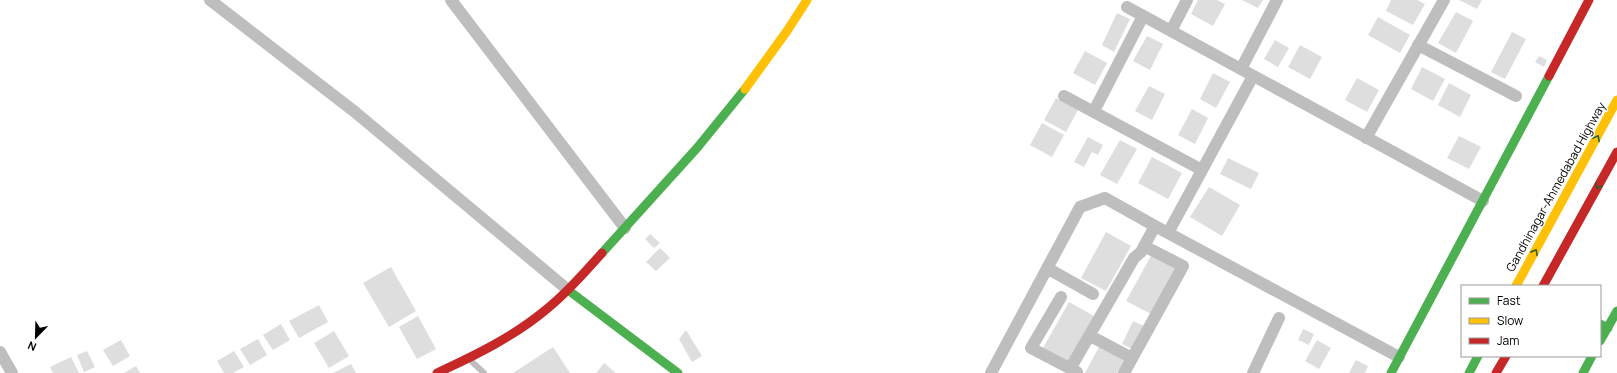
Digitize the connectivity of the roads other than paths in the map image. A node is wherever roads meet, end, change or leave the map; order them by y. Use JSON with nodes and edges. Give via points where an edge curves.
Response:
{"nodes":[{"id":1,"x":210,"y":0,"type":"edge"},
{"id":2,"x":451,"y":0,"type":"edge"},
{"id":3,"x":807,"y":0,"type":"edge"},
{"id":4,"x":1188,"y":0,"type":"edge"},
{"id":5,"x":1277,"y":0,"type":"edge"},
{"id":6,"x":1444,"y":0,"type":"edge"},
{"id":7,"x":1588,"y":0,"type":"edge"},
{"id":8,"x":1127,"y":7,"type":"dead end"},
{"id":9,"x":1143,"y":16,"type":"junction"},
{"id":10,"x":1171,"y":31,"type":"junction"},
{"id":11,"x":1418,"y":45,"type":"junction"},
{"id":12,"x":1241,"y":69,"type":"junction"},
{"id":13,"x":1254,"y":76,"type":"junction"},
{"id":14,"x":1064,"y":96,"type":"dead end"},
{"id":15,"x":1516,"y":96,"type":"dead end"},
{"id":16,"x":1617,"y":100,"type":"edge"},
{"id":17,"x":1094,"y":111,"type":"junction"},
{"id":18,"x":1366,"y":138,"type":"junction"},
{"id":19,"x":1617,"y":152,"type":"edge"},
{"id":20,"x":1202,"y":170,"type":"junction"},
{"id":21,"x":1483,"y":201,"type":"junction"},
{"id":22,"x":1155,"y":226,"type":"junction"},
{"id":23,"x":625,"y":228,"type":"junction"},
{"id":24,"x":1168,"y":233,"type":"junction"},
{"id":25,"x":1142,"y":249,"type":"junction"},
{"id":26,"x":1047,"y":268,"type":"junction"},
{"id":27,"x":1549,"y":276,"type":"junction"},
{"id":28,"x":1517,"y":285,"type":"edge"},
{"id":29,"x":1544,"y":285,"type":"edge"},
{"id":30,"x":1552,"y":285,"type":"edge"},
{"id":31,"x":568,"y":290,"type":"junction"},
{"id":32,"x":1093,"y":294,"type":"dead end"},
{"id":33,"x":1060,"y":297,"type":"dead end"},
{"id":34,"x":1617,"y":312,"type":"edge"},
{"id":35,"x":1279,"y":318,"type":"dead end"},
{"id":36,"x":1604,"y":326,"type":"edge"},
{"id":37,"x":1096,"y":339,"type":"junction"},
{"id":38,"x":1601,"y":339,"type":"edge"},
{"id":39,"x":0,"y":352,"type":"edge"},
{"id":40,"x":1399,"y":357,"type":"junction"},
{"id":41,"x":1477,"y":357,"type":"edge"},
{"id":42,"x":1505,"y":357,"type":"edge"},
{"id":43,"x":1591,"y":357,"type":"edge"},
{"id":44,"x":468,"y":358,"type":"junction"},
{"id":45,"x":1132,"y":358,"type":"junction"},
{"id":46,"x":1075,"y":372,"type":"edge"},
{"id":47,"x":12,"y":373,"type":"edge"},
{"id":48,"x":437,"y":373,"type":"edge"},
{"id":49,"x":484,"y":373,"type":"edge"},
{"id":50,"x":678,"y":373,"type":"edge"},
{"id":51,"x":991,"y":373,"type":"edge"},
{"id":52,"x":1124,"y":373,"type":"edge"},
{"id":53,"x":1252,"y":373,"type":"edge"},
{"id":54,"x":1391,"y":373,"type":"edge"},
{"id":55,"x":1468,"y":373,"type":"edge"},
{"id":56,"x":1496,"y":373,"type":"edge"},
{"id":57,"x":1583,"y":373,"type":"edge"}],
"edges":[{"from":1,"to":31,"type":"street","via":[[355,112]]},
{"from":2,"to":23,"type":"street"},
{"from":3,"to":23,"type":"street","via":[[741,93],[671,178]]},
{"from":4,"to":10,"type":"street"},
{"from":5,"to":12,"type":"street"},
{"from":6,"to":11,"type":"street"},
{"from":7,"to":21,"type":"street"},
{"from":8,"to":9,"type":"street"},
{"from":9,"to":10,"type":"street"},
{"from":9,"to":17,"type":"street"},
{"from":10,"to":12,"type":"street"},
{"from":11,"to":15,"type":"street"},
{"from":11,"to":18,"type":"street"},
{"from":12,"to":13,"type":"street"},
{"from":13,"to":18,"type":"street"},
{"from":13,"to":20,"type":"street"},
{"from":14,"to":17,"type":"street"},
{"from":28,"to":16,"type":"street","name":"Gandhinagar-Ahmedabad Highway","one_way":true},
{"from":17,"to":20,"type":"street"},
{"from":18,"to":21,"type":"street"},
{"from":19,"to":27,"type":"street","one_way":true},
{"from":20,"to":24,"type":"street"},
{"from":21,"to":40,"type":"street"},
{"from":22,"to":24,"type":"street"},
{"from":22,"to":25,"type":"street"},
{"from":22,"to":26,"type":"street","via":[[1104,198],[1080,207]]},
{"from":23,"to":31,"type":"street"},
{"from":24,"to":40,"type":"street"},
{"from":25,"to":37,"type":"street","via":[[1141,261]]},
{"from":25,"to":45,"type":"street","via":[[1183,266]]},
{"from":25,"to":46,"type":"street","via":[[1134,258]]},
{"from":26,"to":32,"type":"street"},
{"from":26,"to":51,"type":"street"},
{"from":27,"to":29,"type":"street"},
{"from":27,"to":30,"type":"street"},
{"from":31,"to":44,"type":"street","via":[[519,330]]},
{"from":31,"to":50,"type":"street"},
{"from":33,"to":46,"type":"street","via":[[1031,348]]},
{"from":34,"to":36,"type":"street"},
{"from":35,"to":53,"type":"street"},
{"from":36,"to":38,"type":"street"},
{"from":37,"to":45,"type":"street"},
{"from":37,"to":46,"type":"street"},
{"from":39,"to":47,"type":"street"},
{"from":40,"to":54,"type":"street"},
{"from":41,"to":55,"type":"street"},
{"from":42,"to":56,"type":"street"},
{"from":43,"to":57,"type":"street"},
{"from":44,"to":48,"type":"street"},
{"from":44,"to":49,"type":"lane"},
{"from":45,"to":52,"type":"street"}]}
